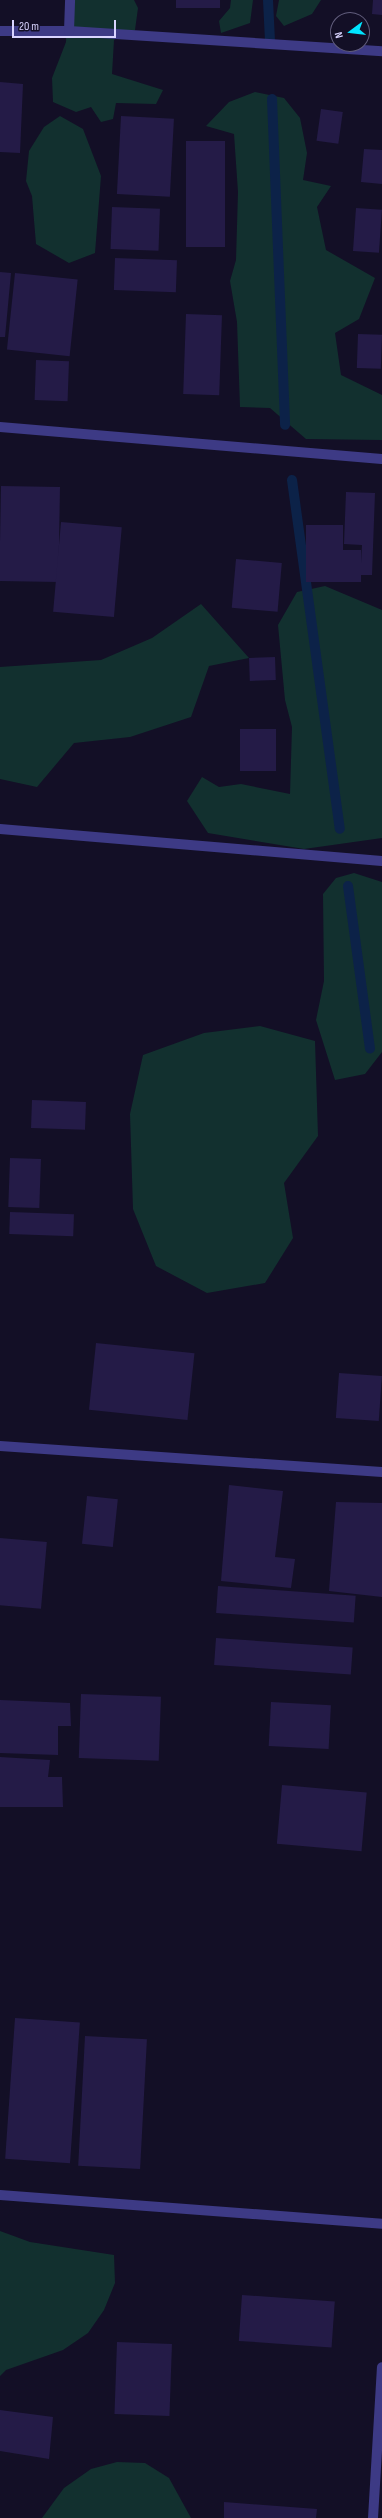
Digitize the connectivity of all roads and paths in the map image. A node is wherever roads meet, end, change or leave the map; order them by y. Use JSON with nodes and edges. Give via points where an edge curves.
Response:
{"nodes":[{"id":1,"x":70,"y":0,"type":"edge"},
{"id":2,"x":0,"y":31,"type":"edge"},
{"id":3,"x":69,"y":31,"type":"junction"},
{"id":4,"x":382,"y":51,"type":"edge"},
{"id":5,"x":0,"y":427,"type":"edge"},
{"id":6,"x":382,"y":459,"type":"edge"},
{"id":7,"x":0,"y":829,"type":"edge"},
{"id":8,"x":382,"y":861,"type":"edge"},
{"id":9,"x":0,"y":1446,"type":"edge"},
{"id":10,"x":382,"y":1472,"type":"edge"},
{"id":11,"x":0,"y":2194,"type":"edge"},
{"id":12,"x":382,"y":2224,"type":"edge"},
{"id":13,"x":382,"y":2367,"type":"edge"},
{"id":14,"x":378,"y":2487,"type":"edge"},
{"id":15,"x":373,"y":2518,"type":"edge"}],
"edges":[{"from":1,"to":3,"type":"street"},
{"from":2,"to":3,"type":"street"},
{"from":3,"to":4,"type":"street"},
{"from":5,"to":6,"type":"street"},
{"from":7,"to":8,"type":"street"},
{"from":9,"to":10,"type":"street"},
{"from":11,"to":12,"type":"street"},
{"from":13,"to":14,"type":"street"},
{"from":14,"to":15,"type":"street"}]}
